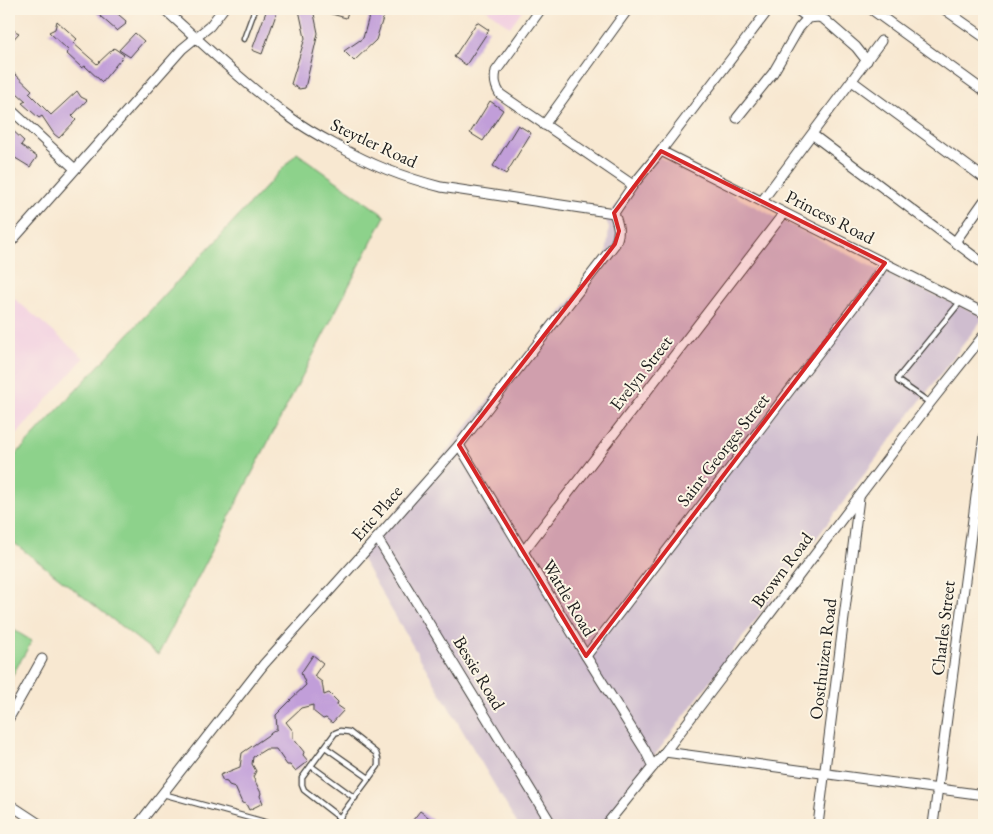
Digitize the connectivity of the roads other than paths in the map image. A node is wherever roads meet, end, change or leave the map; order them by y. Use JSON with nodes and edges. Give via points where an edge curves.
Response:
{"nodes":[{"id":1,"x":164,"y":9,"type":"edge"},
{"id":2,"x":222,"y":9,"type":"edge"},
{"id":3,"x":255,"y":9,"type":"edge"},
{"id":4,"x":541,"y":9,"type":"edge"},
{"id":5,"x":628,"y":9,"type":"edge"},
{"id":6,"x":769,"y":9,"type":"edge"},
{"id":7,"x":796,"y":9,"type":"edge"},
{"id":8,"x":871,"y":9,"type":"edge"},
{"id":9,"x":944,"y":9,"type":"edge"},
{"id":10,"x":808,"y":18,"type":"junction"},
{"id":11,"x":196,"y":37,"type":"junction"},
{"id":12,"x":984,"y":37,"type":"edge"},
{"id":13,"x":244,"y":39,"type":"dead end"},
{"id":14,"x":882,"y":41,"type":"dead end"},
{"id":15,"x":867,"y":61,"type":"junction"},
{"id":16,"x":852,"y":81,"type":"junction"},
{"id":17,"x":984,"y":91,"type":"edge"},
{"id":18,"x":9,"y":108,"type":"edge"},
{"id":19,"x":737,"y":118,"type":"dead end"},
{"id":20,"x":544,"y":125,"type":"junction"},
{"id":21,"x":813,"y":135,"type":"junction"},
{"id":22,"x":661,"y":151,"type":"junction"},
{"id":23,"x":75,"y":169,"type":"junction"},
{"id":24,"x":984,"y":178,"type":"edge"},
{"id":25,"x":633,"y":185,"type":"junction"},
{"id":26,"x":984,"y":200,"type":"edge"},
{"id":27,"x":762,"y":202,"type":"junction"},
{"id":28,"x":614,"y":213,"type":"junction"},
{"id":29,"x":784,"y":213,"type":"junction"},
{"id":30,"x":955,"y":242,"type":"junction"},
{"id":31,"x":9,"y":244,"type":"edge"},
{"id":32,"x":885,"y":263,"type":"junction"},
{"id":33,"x":984,"y":264,"type":"edge"},
{"id":34,"x":960,"y":301,"type":"junction"},
{"id":35,"x":984,"y":313,"type":"edge"},
{"id":36,"x":984,"y":336,"type":"edge"},
{"id":37,"x":930,"y":403,"type":"junction"},
{"id":38,"x":984,"y":435,"type":"edge"},
{"id":39,"x":459,"y":445,"type":"junction"},
{"id":40,"x":859,"y":496,"type":"junction"},
{"id":41,"x":377,"y":538,"type":"junction"},
{"id":42,"x":523,"y":552,"type":"junction"},
{"id":43,"x":586,"y":656,"type":"junction"},
{"id":44,"x":42,"y":659,"type":"dead end"},
{"id":45,"x":9,"y":718,"type":"edge"},
{"id":46,"x":325,"y":747,"type":"junction"},
{"id":47,"x":665,"y":752,"type":"junction"},
{"id":48,"x":311,"y":766,"type":"junction"},
{"id":49,"x":653,"y":767,"type":"junction"},
{"id":50,"x":825,"y":773,"type":"junction"},
{"id":51,"x":369,"y":778,"type":"junction"},
{"id":52,"x":938,"y":788,"type":"junction"},
{"id":53,"x":162,"y":794,"type":"junction"},
{"id":54,"x":984,"y":794,"type":"edge"},
{"id":55,"x":354,"y":798,"type":"junction"},
{"id":56,"x":9,"y":804,"type":"edge"},
{"id":57,"x":340,"y":818,"type":"junction"},
{"id":58,"x":42,"y":825,"type":"edge"},
{"id":59,"x":138,"y":825,"type":"edge"},
{"id":60,"x":272,"y":825,"type":"edge"},
{"id":61,"x":334,"y":825,"type":"edge"},
{"id":62,"x":552,"y":825,"type":"edge"},
{"id":63,"x":606,"y":825,"type":"edge"},
{"id":64,"x":818,"y":825,"type":"edge"},
{"id":65,"x":933,"y":825,"type":"edge"}],
"edges":[{"from":1,"to":11,"type":"street","name":"Steytler Road"},
{"from":2,"to":11,"type":"street","via":[[210,26]]},
{"from":3,"to":13,"type":"lane"},
{"from":4,"to":20,"type":"street","via":[[496,71],[494,83],[500,94]]},
{"from":5,"to":20,"type":"street"},
{"from":6,"to":22,"type":"street"},
{"from":7,"to":10,"type":"street"},
{"from":8,"to":17,"type":"street"},
{"from":9,"to":12,"type":"street"},
{"from":10,"to":15,"type":"street","via":[[819,16],[825,20]]},
{"from":10,"to":19,"type":"street","via":[[773,73]]},
{"from":11,"to":23,"type":"street"},
{"from":11,"to":28,"type":"street","name":"Steytler Road","via":[[288,116],[313,133],[391,172],[441,187]]},
{"from":14,"to":15,"type":"street"},
{"from":15,"to":16,"type":"street"},
{"from":16,"to":21,"type":"street"},
{"from":16,"to":24,"type":"street"},
{"from":18,"to":23,"type":"street"},
{"from":20,"to":25,"type":"street"},
{"from":21,"to":27,"type":"street"},
{"from":21,"to":30,"type":"street"},
{"from":22,"to":25,"type":"street"},
{"from":22,"to":27,"type":"street","name":"Princess Road"},
{"from":23,"to":31,"type":"street"},
{"from":25,"to":28,"type":"street"},
{"from":26,"to":30,"type":"street"},
{"from":27,"to":29,"type":"street","name":"Princess Road"},
{"from":28,"to":39,"type":"street","name":"Eric Place","via":[[619,231],[615,244]]},
{"from":29,"to":32,"type":"street","name":"Princess Road"},
{"from":29,"to":42,"type":"street","name":"Evelyn Street"},
{"from":30,"to":33,"type":"street"},
{"from":32,"to":34,"type":"street","name":"Princess Road"},
{"from":32,"to":43,"type":"street","name":"Saint Georges Street"},
{"from":34,"to":35,"type":"street","name":"Princess Road"},
{"from":34,"to":37,"type":"lane","via":[[898,378]]},
{"from":36,"to":37,"type":"street","name":"Brown Road"},
{"from":37,"to":40,"type":"street","name":"Brown Road"},
{"from":38,"to":52,"type":"street","name":"Charles Street"},
{"from":39,"to":41,"type":"street","name":"Eric Place"},
{"from":39,"to":42,"type":"street","name":"Wattle Road"},
{"from":40,"to":47,"type":"street","name":"Brown Road"},
{"from":40,"to":50,"type":"street","name":"Oosthuizen Road"},
{"from":41,"to":53,"type":"street","name":"Eric Place","via":[[264,664]]},
{"from":41,"to":62,"type":"street","name":"Bessie Road"},
{"from":42,"to":43,"type":"street","name":"Wattle Road"},
{"from":43,"to":49,"type":"street","name":"Wattle Road"},
{"from":44,"to":45,"type":"street"},
{"from":46,"to":48,"type":"lane"},
{"from":46,"to":51,"type":"lane"},
{"from":46,"to":51,"type":"lane","via":[[335,734],[348,732],[376,753],[378,766]]},
{"from":47,"to":49,"type":"street","name":"Brown Road"},
{"from":47,"to":50,"type":"street"},
{"from":48,"to":55,"type":"lane"},
{"from":48,"to":57,"type":"lane","via":[[302,778],[304,790]]},
{"from":49,"to":63,"type":"street","name":"Brown Road"},
{"from":50,"to":52,"type":"street"},
{"from":50,"to":64,"type":"street","name":"Oosthuizen Road"},
{"from":51,"to":55,"type":"lane"},
{"from":52,"to":54,"type":"street"},
{"from":52,"to":65,"type":"street","name":"Charles Street"},
{"from":53,"to":59,"type":"street","name":"Eric Place"},
{"from":53,"to":60,"type":"lane"},
{"from":55,"to":57,"type":"lane"},
{"from":56,"to":58,"type":"street"},
{"from":57,"to":61,"type":"lane"}]}
